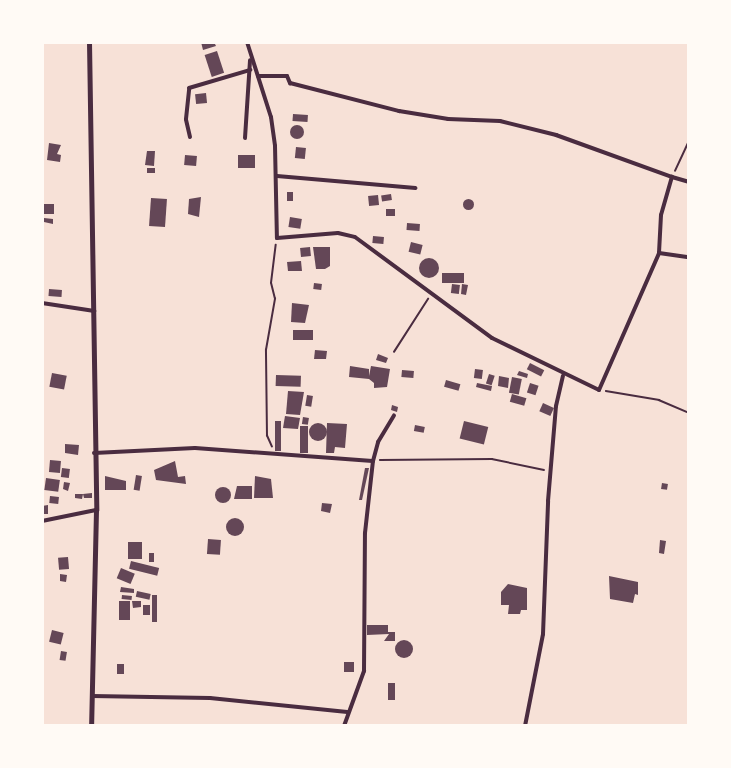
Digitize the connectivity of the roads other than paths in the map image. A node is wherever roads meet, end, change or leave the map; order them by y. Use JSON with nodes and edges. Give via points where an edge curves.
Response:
{"nodes":[{"id":1,"x":89,"y":42,"type":"edge"},
{"id":2,"x":247,"y":42,"type":"edge"},
{"id":3,"x":250,"y":59,"type":"junction"},
{"id":4,"x":250,"y":70,"type":"junction"},
{"id":5,"x":258,"y":76,"type":"junction"},
{"id":6,"x":190,"y":137,"type":"dead end"},
{"id":7,"x":245,"y":138,"type":"dead end"},
{"id":8,"x":277,"y":176,"type":"junction"},
{"id":9,"x":672,"y":177,"type":"junction"},
{"id":10,"x":689,"y":182,"type":"edge"},
{"id":11,"x":414,"y":188,"type":"dead end"},
{"id":12,"x":659,"y":253,"type":"junction"},
{"id":13,"x":689,"y":257,"type":"edge"},
{"id":14,"x":42,"y":303,"type":"edge"},
{"id":15,"x":95,"y":311,"type":"junction"},
{"id":16,"x":563,"y":376,"type":"junction"},
{"id":17,"x":394,"y":416,"type":"dead end"},
{"id":18,"x":93,"y":454,"type":"junction"},
{"id":19,"x":373,"y":460,"type":"junction"},
{"id":20,"x":96,"y":510,"type":"junction"},
{"id":21,"x":42,"y":521,"type":"edge"},
{"id":22,"x":92,"y":696,"type":"junction"},
{"id":23,"x":347,"y":712,"type":"junction"},
{"id":24,"x":91,"y":726,"type":"edge"},
{"id":25,"x":344,"y":726,"type":"edge"},
{"id":26,"x":525,"y":726,"type":"edge"}],
"edges":[{"from":1,"to":15,"type":"main road"},
{"from":2,"to":3,"type":"street"},
{"from":3,"to":4,"type":"street"},
{"from":3,"to":5,"type":"street"},
{"from":4,"to":6,"type":"street","via":[[189,88],[186,119]]},
{"from":4,"to":7,"type":"street"},
{"from":5,"to":8,"type":"street","via":[[271,117]]},
{"from":5,"to":9,"type":"street","via":[[287,76],[290,83],[399,111],[523,127],[602,149]]},
{"from":8,"to":11,"type":"street"},
{"from":8,"to":16,"type":"street","via":[[277,238],[348,234],[492,338]]},
{"from":9,"to":10,"type":"street"},
{"from":9,"to":12,"type":"street","via":[[662,215]]},
{"from":12,"to":13,"type":"street"},
{"from":12,"to":16,"type":"street","via":[[599,390]]},
{"from":14,"to":15,"type":"street"},
{"from":15,"to":18,"type":"main road"},
{"from":16,"to":26,"type":"street","via":[[550,473],[543,634]]},
{"from":17,"to":19,"type":"street","via":[[378,442]]},
{"from":18,"to":19,"type":"street","via":[[195,448]]},
{"from":18,"to":20,"type":"main road"},
{"from":19,"to":23,"type":"street","via":[[365,532],[364,671]]},
{"from":20,"to":21,"type":"street"},
{"from":20,"to":22,"type":"main road"},
{"from":22,"to":23,"type":"street","via":[[210,698]]},
{"from":22,"to":24,"type":"main road"},
{"from":23,"to":25,"type":"street"}]}
